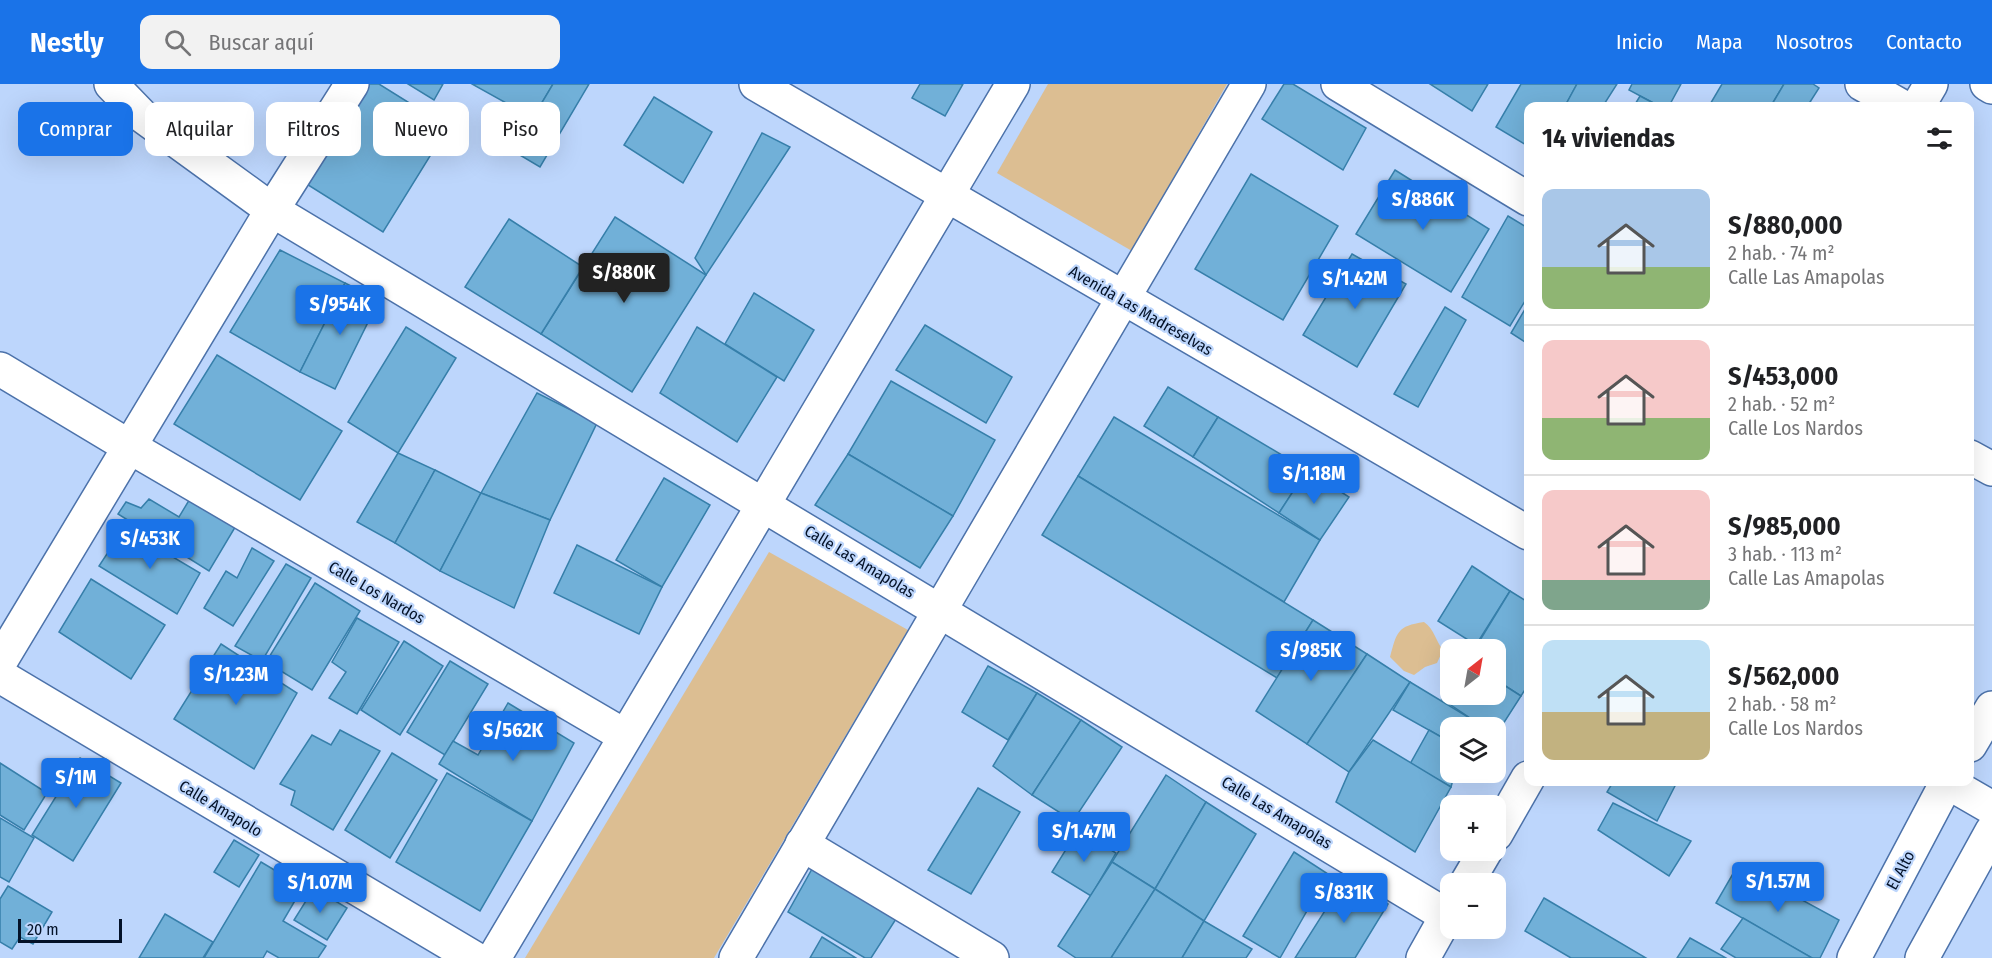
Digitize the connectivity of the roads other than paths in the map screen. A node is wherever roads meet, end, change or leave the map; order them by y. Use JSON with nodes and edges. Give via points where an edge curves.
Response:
{"nodes":[{"id":1,"x":111,"y":84,"type":"edge"},
{"id":2,"x":352,"y":84,"type":"edge"},
{"id":3,"x":756,"y":84,"type":"edge"},
{"id":4,"x":1013,"y":84,"type":"edge"},
{"id":5,"x":1249,"y":84,"type":"edge"},
{"id":6,"x":1338,"y":84,"type":"edge"},
{"id":7,"x":1862,"y":84,"type":"edge"},
{"id":8,"x":1931,"y":84,"type":"edge"},
{"id":9,"x":1987,"y":84,"type":"edge"},
{"id":10,"x":1992,"y":87,"type":"edge"},
{"id":11,"x":1894,"y":102,"type":"edge"},
{"id":12,"x":1920,"y":102,"type":"edge"},
{"id":13,"x":946,"y":196,"type":"junction"},
{"id":14,"x":1524,"y":197,"type":"edge"},
{"id":15,"x":272,"y":210,"type":"junction"},
{"id":16,"x":1124,"y":300,"type":"junction"},
{"id":17,"x":0,"y":369,"type":"edge"},
{"id":18,"x":130,"y":447,"type":"junction"},
{"id":19,"x":1974,"y":458,"type":"edge"},
{"id":20,"x":1992,"y":469,"type":"edge"},
{"id":21,"x":764,"y":504,"type":"junction"},
{"id":22,"x":1524,"y":531,"type":"edge"},
{"id":23,"x":939,"y":608,"type":"junction"},
{"id":24,"x":0,"y":662,"type":"edge"},
{"id":25,"x":0,"y":676,"type":"edge"},
{"id":26,"x":1992,"y":708,"type":"edge"},
{"id":27,"x":625,"y":736,"type":"junction"},
{"id":28,"x":1974,"y":738,"type":"edge"},
{"id":29,"x":1524,"y":785,"type":"edge"},
{"id":30,"x":1945,"y":786,"type":"edge"},
{"id":31,"x":1954,"y":786,"type":"edge"},
{"id":32,"x":1992,"y":808,"type":"edge"},
{"id":33,"x":1506,"y":816,"type":"edge"},
{"id":34,"x":1992,"y":831,"type":"edge"},
{"id":35,"x":802,"y":844,"type":"junction"},
{"id":36,"x":1440,"y":908,"type":"edge"},
{"id":37,"x":1440,"y":929,"type":"edge"},
{"id":38,"x":474,"y":958,"type":"edge"},
{"id":39,"x":494,"y":958,"type":"edge"},
{"id":40,"x":736,"y":958,"type":"edge"},
{"id":41,"x":992,"y":958,"type":"edge"},
{"id":42,"x":1423,"y":958,"type":"edge"},
{"id":43,"x":1854,"y":958,"type":"edge"},
{"id":44,"x":1922,"y":958,"type":"edge"}],
"edges":[{"from":1,"to":15,"type":"street","name":"Calle Las Amapolas","via":[[141,115]]},
{"from":2,"to":15,"type":"street"},
{"from":3,"to":13,"type":"street","name":"Avenida Las Madreselvas"},
{"from":4,"to":13,"type":"street"},
{"from":5,"to":16,"type":"street"},
{"from":6,"to":14,"type":"street"},
{"from":7,"to":11,"type":"street"},
{"from":8,"to":12,"type":"street"},
{"from":9,"to":10,"type":"street"},
{"from":13,"to":16,"type":"street","name":"Avenida Las Madreselvas"},
{"from":13,"to":21,"type":"street"},
{"from":15,"to":18,"type":"street"},
{"from":15,"to":21,"type":"street","name":"Calle Las Amapolas"},
{"from":16,"to":22,"type":"street","name":"Avenida Las Madreselvas"},
{"from":16,"to":23,"type":"street"},
{"from":17,"to":18,"type":"street","name":"Calle Los Nardos"},
{"from":18,"to":24,"type":"street"},
{"from":18,"to":27,"type":"street","name":"Calle Los Nardos"},
{"from":19,"to":20,"type":"street"},
{"from":21,"to":23,"type":"street","name":"Calle Las Amapolas"},
{"from":21,"to":27,"type":"street"},
{"from":23,"to":35,"type":"street"},
{"from":23,"to":36,"type":"street","name":"Calle Las Amapolas"},
{"from":25,"to":38,"type":"street","name":"Calle Amapolo"},
{"from":26,"to":28,"type":"street"},
{"from":27,"to":39,"type":"street"},
{"from":29,"to":33,"type":"street"},
{"from":30,"to":43,"type":"street","name":"El Alto"},
{"from":31,"to":32,"type":"street"},
{"from":34,"to":44,"type":"street"},
{"from":35,"to":40,"type":"street"},
{"from":35,"to":41,"type":"street"},
{"from":37,"to":42,"type":"street"}]}
